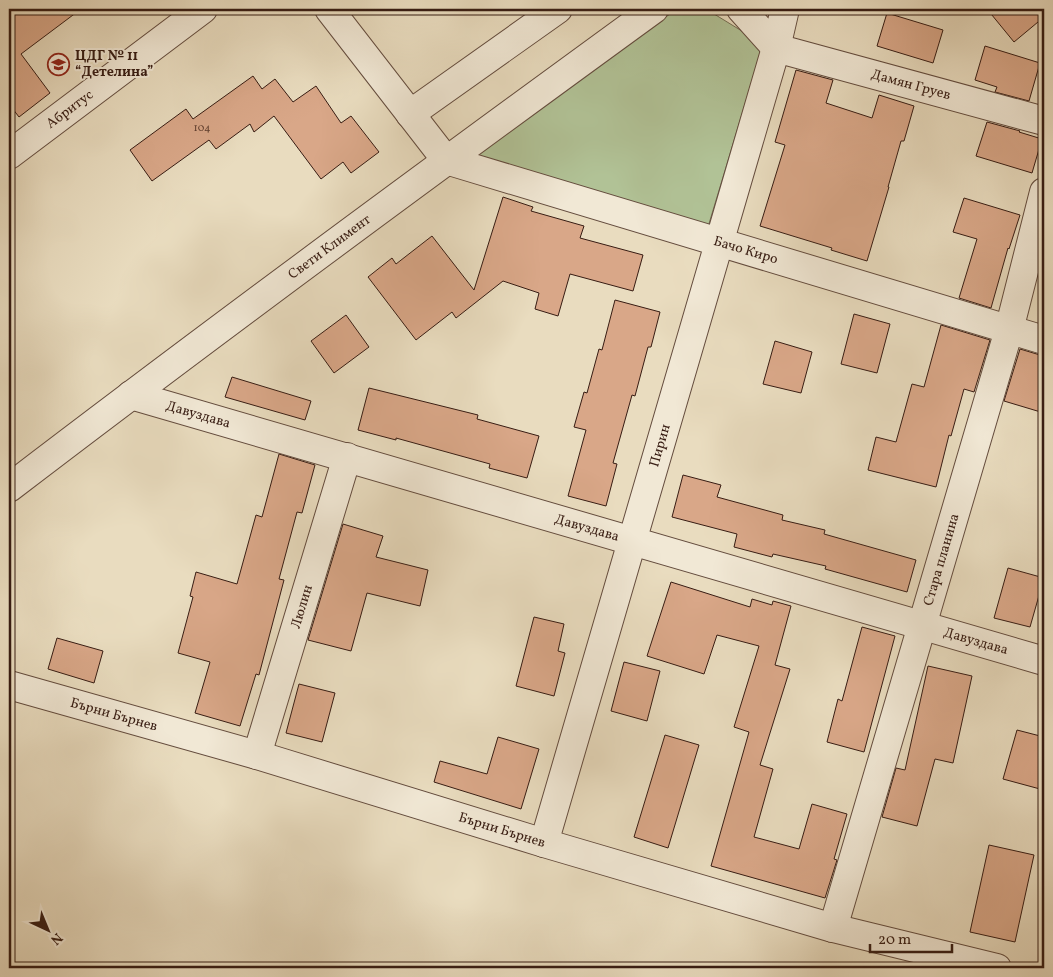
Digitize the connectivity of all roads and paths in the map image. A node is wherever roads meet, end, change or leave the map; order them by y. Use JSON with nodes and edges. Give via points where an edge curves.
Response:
{"nodes":[{"id":1,"x":203,"y":9,"type":"edge"},
{"id":2,"x":329,"y":9,"type":"edge"},
{"id":3,"x":558,"y":9,"type":"edge"},
{"id":4,"x":654,"y":9,"type":"edge"},
{"id":5,"x":741,"y":9,"type":"edge"},
{"id":6,"x":785,"y":9,"type":"edge"},
{"id":7,"x":776,"y":48,"type":"junction"},
{"id":8,"x":410,"y":114,"type":"junction"},
{"id":9,"x":1044,"y":121,"type":"edge"},
{"id":10,"x":9,"y":155,"type":"edge"},
{"id":11,"x":446,"y":160,"type":"junction"},
{"id":12,"x":1044,"y":192,"type":"edge"},
{"id":13,"x":720,"y":242,"type":"junction"},
{"id":14,"x":1009,"y":330,"type":"junction"},
{"id":15,"x":1044,"y":340,"type":"edge"},
{"id":16,"x":131,"y":394,"type":"junction"},
{"id":17,"x":347,"y":457,"type":"junction"},
{"id":18,"x":9,"y":488,"type":"edge"},
{"id":19,"x":632,"y":540,"type":"junction"},
{"id":20,"x":922,"y":625,"type":"junction"},
{"id":21,"x":1044,"y":661,"type":"edge"},
{"id":22,"x":9,"y":685,"type":"edge"},
{"id":23,"x":257,"y":755,"type":"junction"},
{"id":24,"x":544,"y":843,"type":"junction"},
{"id":25,"x":833,"y":928,"type":"junction"},
{"id":26,"x":997,"y":968,"type":"edge"}],
"edges":[{"from":1,"to":10,"type":"street","name":"Абритус"},
{"from":2,"to":8,"type":"street"},
{"from":3,"to":8,"type":"street"},
{"from":4,"to":11,"type":"street","name":"Свети Климент"},
{"from":5,"to":7,"type":"street"},
{"from":6,"to":7,"type":"street","name":"Пирин"},
{"from":7,"to":9,"type":"street","name":"Дамян Груев"},
{"from":7,"to":13,"type":"street","name":"Пирин"},
{"from":8,"to":11,"type":"street"},
{"from":11,"to":13,"type":"street","name":"Бачо Киро"},
{"from":11,"to":16,"type":"street","name":"Свети Климент"},
{"from":12,"to":14,"type":"street","name":"Стара планина"},
{"from":13,"to":14,"type":"street","name":"Бачо Киро"},
{"from":13,"to":19,"type":"street","name":"Пирин"},
{"from":14,"to":15,"type":"street","name":"Бачо Киро"},
{"from":14,"to":20,"type":"street","name":"Стара планина"},
{"from":16,"to":17,"type":"street","name":"Давуздава"},
{"from":16,"to":18,"type":"street","name":"Свети Климент"},
{"from":17,"to":19,"type":"street","name":"Давуздава"},
{"from":17,"to":23,"type":"street","name":"Люлин"},
{"from":19,"to":20,"type":"street","name":"Давуздава"},
{"from":19,"to":24,"type":"street","name":"Пирин"},
{"from":20,"to":21,"type":"street","name":"Давуздава"},
{"from":20,"to":25,"type":"street","name":"Стара планина"},
{"from":22,"to":23,"type":"street","name":"Бърни Бърнев"},
{"from":23,"to":24,"type":"street","name":"Бърни Бърнев"},
{"from":24,"to":25,"type":"street","name":"Бърни Бърнев"},
{"from":25,"to":26,"type":"street","name":"Бърни Бърнев"}]}
